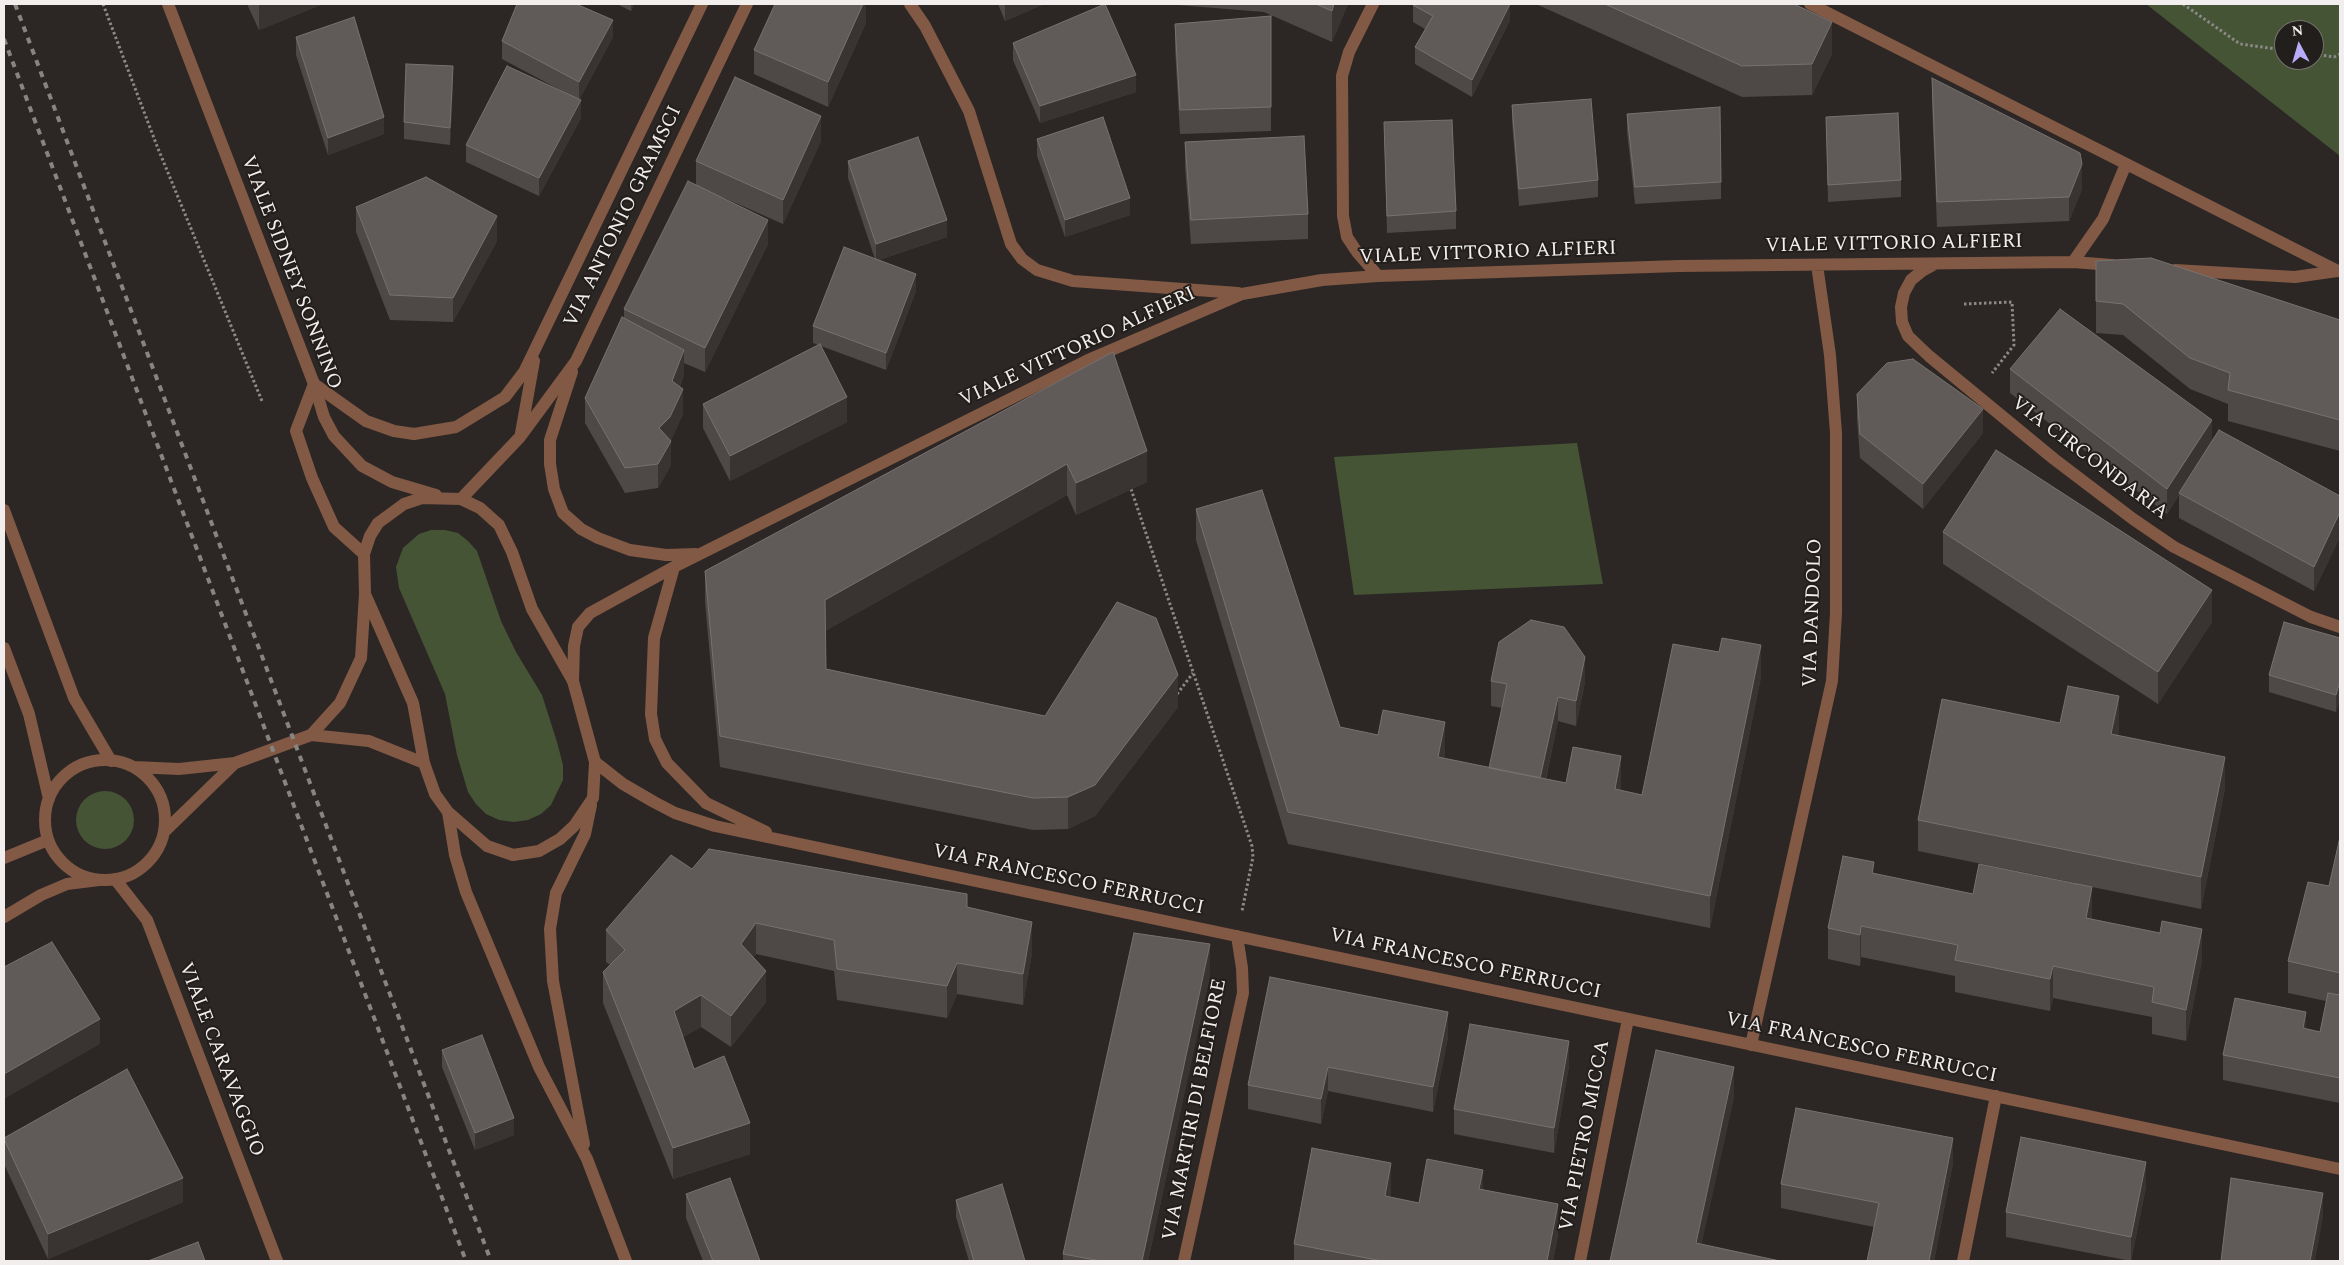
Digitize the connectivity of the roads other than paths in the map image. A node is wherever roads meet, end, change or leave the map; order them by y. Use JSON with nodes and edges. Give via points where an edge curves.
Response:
{"nodes":[{"id":1,"x":168,"y":4,"type":"edge"},
{"id":2,"x":702,"y":4,"type":"edge"},
{"id":3,"x":747,"y":4,"type":"edge"},
{"id":4,"x":910,"y":4,"type":"edge"},
{"id":5,"x":1373,"y":4,"type":"edge"},
{"id":6,"x":1810,"y":4,"type":"edge"},
{"id":7,"x":2126,"y":164,"type":"junction"},
{"id":8,"x":2074,"y":262,"type":"junction"},
{"id":9,"x":1934,"y":264,"type":"junction"},
{"id":10,"x":1817,"y":265,"type":"junction"},
{"id":11,"x":2121,"y":266,"type":"edge"},
{"id":12,"x":2158,"y":269,"type":"edge"},
{"id":13,"x":2338,"y":271,"type":"edge"},
{"id":14,"x":1378,"y":276,"type":"junction"},
{"id":15,"x":1242,"y":294,"type":"junction"},
{"id":16,"x":537,"y":344,"type":"junction"},
{"id":17,"x":576,"y":361,"type":"junction"},
{"id":18,"x":314,"y":384,"type":"junction"},
{"id":19,"x":520,"y":437,"type":"junction"},
{"id":20,"x":440,"y":497,"type":"junction"},
{"id":21,"x":460,"y":499,"type":"junction"},
{"id":22,"x":4,"y":510,"type":"edge"},
{"id":23,"x":364,"y":554,"type":"junction"},
{"id":24,"x":701,"y":554,"type":"junction"},
{"id":25,"x":674,"y":567,"type":"junction"},
{"id":26,"x":365,"y":594,"type":"junction"},
{"id":27,"x":2340,"y":627,"type":"edge"},
{"id":28,"x":4,"y":648,"type":"edge"},
{"id":29,"x":573,"y":681,"type":"junction"},
{"id":30,"x":311,"y":735,"type":"junction"},
{"id":31,"x":112,"y":761,"type":"junction"},
{"id":32,"x":596,"y":762,"type":"junction"},
{"id":33,"x":235,"y":763,"type":"junction"},
{"id":34,"x":424,"y":763,"type":"junction"},
{"id":35,"x":134,"y":767,"type":"junction"},
{"id":36,"x":593,"y":798,"type":"junction"},
{"id":37,"x":49,"y":799,"type":"junction"},
{"id":38,"x":448,"y":812,"type":"junction"},
{"id":39,"x":164,"y":832,"type":"junction"},
{"id":40,"x":48,"y":840,"type":"junction"},
{"id":41,"x":784,"y":841,"type":"junction"},
{"id":42,"x":4,"y":858,"type":"edge"},
{"id":43,"x":116,"y":879,"type":"junction"},
{"id":44,"x":99,"y":880,"type":"junction"},
{"id":45,"x":4,"y":917,"type":"edge"},
{"id":46,"x":1237,"y":936,"type":"junction"},
{"id":47,"x":1628,"y":1019,"type":"junction"},
{"id":48,"x":1751,"y":1045,"type":"junction"},
{"id":49,"x":1996,"y":1096,"type":"junction"},
{"id":50,"x":586,"y":1159,"type":"junction"},
{"id":51,"x":2340,"y":1169,"type":"edge"},
{"id":52,"x":277,"y":1261,"type":"edge"},
{"id":53,"x":626,"y":1261,"type":"edge"},
{"id":54,"x":1184,"y":1261,"type":"edge"},
{"id":55,"x":1580,"y":1261,"type":"edge"},
{"id":56,"x":1963,"y":1261,"type":"edge"}],
"edges":[{"from":1,"to":18,"type":"street","name":"VIALE SIDNEY SONNINO"},
{"from":2,"to":16,"type":"street","name":"VIA ANTONIO GRAMSCI"},
{"from":3,"to":17,"type":"street","name":"VIA ANTONIO GRAMSCI"},
{"from":4,"to":15,"type":"street","via":[[925,26],[969,111],[1011,244],[1022,259],[1036,270],[1073,281]]},
{"from":5,"to":14,"type":"street","via":[[1349,52],[1342,76],[1343,216],[1347,237]]},
{"from":6,"to":7,"type":"street"},
{"from":7,"to":8,"type":"street","via":[[2103,219]]},
{"from":7,"to":13,"type":"street"},
{"from":8,"to":9,"type":"street","name":"VIALE VITTORIO ALFIERI"},
{"from":8,"to":11,"type":"street","name":"VIALE VITTORIO ALFIERI"},
{"from":9,"to":10,"type":"street","name":"VIALE VITTORIO ALFIERI"},
{"from":9,"to":27,"type":"street","name":"VIA CIRCONDARIA","via":[[1912,280],[1904,293],[1901,307],[1902,322],[1908,336],[1929,356],[2054,459],[2174,547],[2311,617]]},
{"from":10,"to":14,"type":"street","name":"VIALE VITTORIO ALFIERI"},
{"from":10,"to":48,"type":"street","name":"VIA DANDOLO","via":[[1830,355],[1836,433],[1836,613],[1832,672],[1827,709]]},
{"from":12,"to":13,"type":"street","via":[[2294,277]]},
{"from":14,"to":15,"type":"street","name":"VIALE VITTORIO ALFIERI","via":[[1322,280]]},
{"from":15,"to":24,"type":"street","name":"VIALE VITTORIO ALFIERI","via":[[1088,360]]},
{"from":16,"to":18,"type":"street","name":"VIA ANTONIO GRAMSCI","via":[[524,372],[505,397],[456,427],[440,432],[414,434],[366,421]]},
{"from":16,"to":19,"type":"street","name":"VIA ANTONIO GRAMSCI"},
{"from":17,"to":19,"type":"street","name":"VIA ANTONIO GRAMSCI"},
{"from":17,"to":24,"type":"street","name":"VIALE VITTORIO ALFIERI","via":[[550,440],[554,489],[563,512],[581,529],[630,550],[666,555]]},
{"from":18,"to":20,"type":"street","name":"VIALE SIDNEY SONNINO","via":[[324,417],[334,436],[362,466],[392,482]]},
{"from":18,"to":23,"type":"street","via":[[296,431],[312,478],[334,526]]},
{"from":19,"to":21,"type":"street","name":"VIA ANTONIO GRAMSCI"},
{"from":20,"to":21,"type":"street"},
{"from":20,"to":23,"type":"street","via":[[404,504],[378,523]]},
{"from":21,"to":29,"type":"street","via":[[480,508],[500,525],[532,609]]},
{"from":22,"to":31,"type":"street","via":[[74,698]]},
{"from":23,"to":26,"type":"street"},
{"from":24,"to":25,"type":"street","name":"VIALE VITTORIO ALFIERI"},
{"from":25,"to":29,"type":"street","name":"VIALE VITTORIO ALFIERI","via":[[590,614],[578,627]]},
{"from":25,"to":41,"type":"street","via":[[654,638],[651,704],[655,740],[666,762],[706,803]]},
{"from":26,"to":30,"type":"street","via":[[361,658],[340,703]]},
{"from":26,"to":34,"type":"street","via":[[413,703]]},
{"from":28,"to":37,"type":"street","via":[[28,714]]},
{"from":29,"to":32,"type":"street"},
{"from":30,"to":33,"type":"street"},
{"from":30,"to":34,"type":"street","via":[[369,741]]},
{"from":31,"to":35,"type":"street"},
{"from":31,"to":37,"type":"street","via":[[86,764],[74,770],[63,778]]},
{"from":32,"to":36,"type":"street"},
{"from":32,"to":41,"type":"street","name":"VIA FRANCESCO FERRUCCI","via":[[623,784],[675,813],[715,826]]},
{"from":33,"to":35,"type":"street","via":[[179,769]]},
{"from":33,"to":39,"type":"street"},
{"from":34,"to":38,"type":"street","via":[[435,794]]},
{"from":35,"to":39,"type":"street","via":[[158,792],[163,803]]},
{"from":36,"to":38,"type":"street","via":[[574,826],[560,839],[539,851],[513,856],[486,846]]},
{"from":36,"to":50,"type":"street","via":[[585,834],[556,893],[550,929],[553,981]]},
{"from":37,"to":40,"type":"street","via":[[45,819]]},
{"from":38,"to":50,"type":"street","via":[[455,855],[466,892],[539,1067]]},
{"from":39,"to":43,"type":"street","via":[[151,860],[135,872]]},
{"from":40,"to":42,"type":"street"},
{"from":40,"to":44,"type":"street","via":[[68,867]]},
{"from":41,"to":46,"type":"street","name":"VIA FRANCESCO FERRUCCI"},
{"from":43,"to":44,"type":"street"},
{"from":43,"to":52,"type":"street","name":"VIALE CARAVAGGIO","via":[[147,920]]},
{"from":44,"to":45,"type":"street","via":[[67,884]]},
{"from":46,"to":47,"type":"street","name":"VIA FRANCESCO FERRUCCI"},
{"from":46,"to":54,"type":"street","name":"VIA MARTIRI DI BELFIORE","via":[[1243,993]]},
{"from":47,"to":48,"type":"street","name":"VIA FRANCESCO FERRUCCI"},
{"from":47,"to":55,"type":"street","name":"VIA PIETRO MICCA"},
{"from":48,"to":49,"type":"street","name":"VIA FRANCESCO FERRUCCI"},
{"from":49,"to":51,"type":"street","name":"VIA FRANCESCO FERRUCCI"},
{"from":49,"to":56,"type":"street"},
{"from":50,"to":53,"type":"street"}]}
